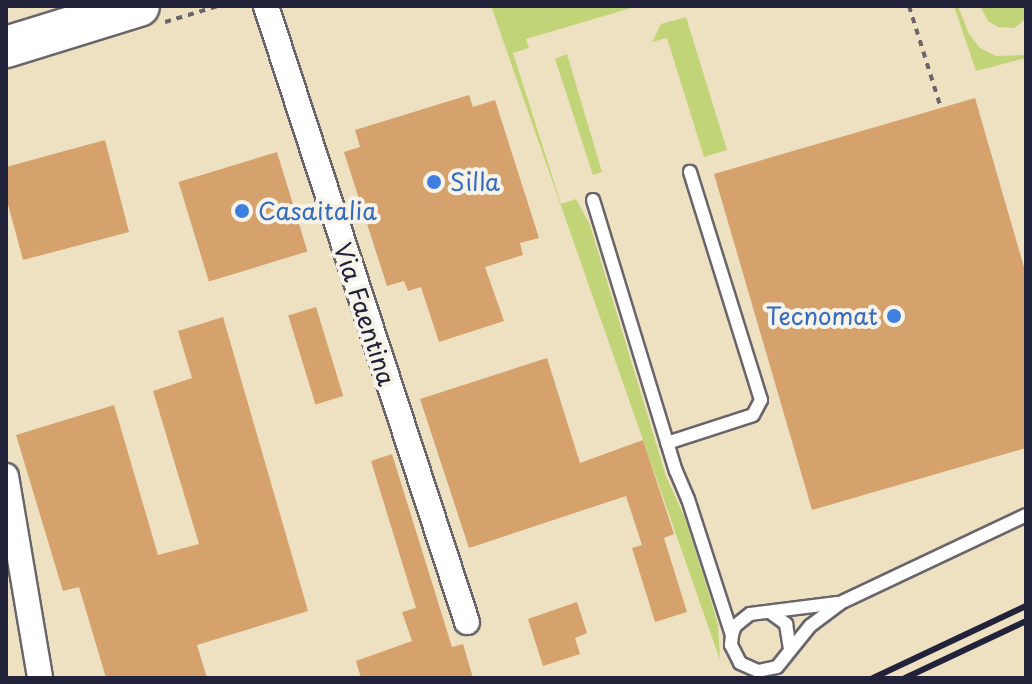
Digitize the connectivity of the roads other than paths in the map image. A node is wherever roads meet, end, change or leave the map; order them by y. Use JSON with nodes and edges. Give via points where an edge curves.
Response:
{"nodes":[{"id":1,"x":139,"y":6,"type":"edge"},
{"id":2,"x":266,"y":6,"type":"edge"},
{"id":3,"x":6,"y":47,"type":"edge"},
{"id":4,"x":690,"y":172,"type":"dead end"},
{"id":5,"x":593,"y":200,"type":"dead end"},
{"id":6,"x":667,"y":443,"type":"junction"},
{"id":7,"x":6,"y":476,"type":"edge"},
{"id":8,"x":1026,"y":515,"type":"edge"},
{"id":9,"x":840,"y":603,"type":"junction"},
{"id":10,"x":770,"y":613,"type":"junction"},
{"id":11,"x":467,"y":622,"type":"dead end"},
{"id":12,"x":732,"y":635,"type":"junction"},
{"id":13,"x":789,"y":653,"type":"junction"},
{"id":14,"x":40,"y":678,"type":"edge"}],
"edges":[{"from":1,"to":3,"type":"main road"},
{"from":2,"to":11,"type":"street","name":"Via Faentina"},
{"from":4,"to":6,"type":"lane","via":[[761,400],[753,415]]},
{"from":5,"to":6,"type":"lane"},
{"from":6,"to":12,"type":"lane"},
{"from":7,"to":14,"type":"street"},
{"from":8,"to":9,"type":"lane"},
{"from":9,"to":10,"type":"lane"},
{"from":9,"to":13,"type":"lane","via":[[810,626]]},
{"from":10,"to":12,"type":"lane","via":[[750,614]]},
{"from":10,"to":13,"type":"lane","via":[[786,624]]},
{"from":12,"to":13,"type":"lane","via":[[734,655],[748,669],[767,671]]}]}
